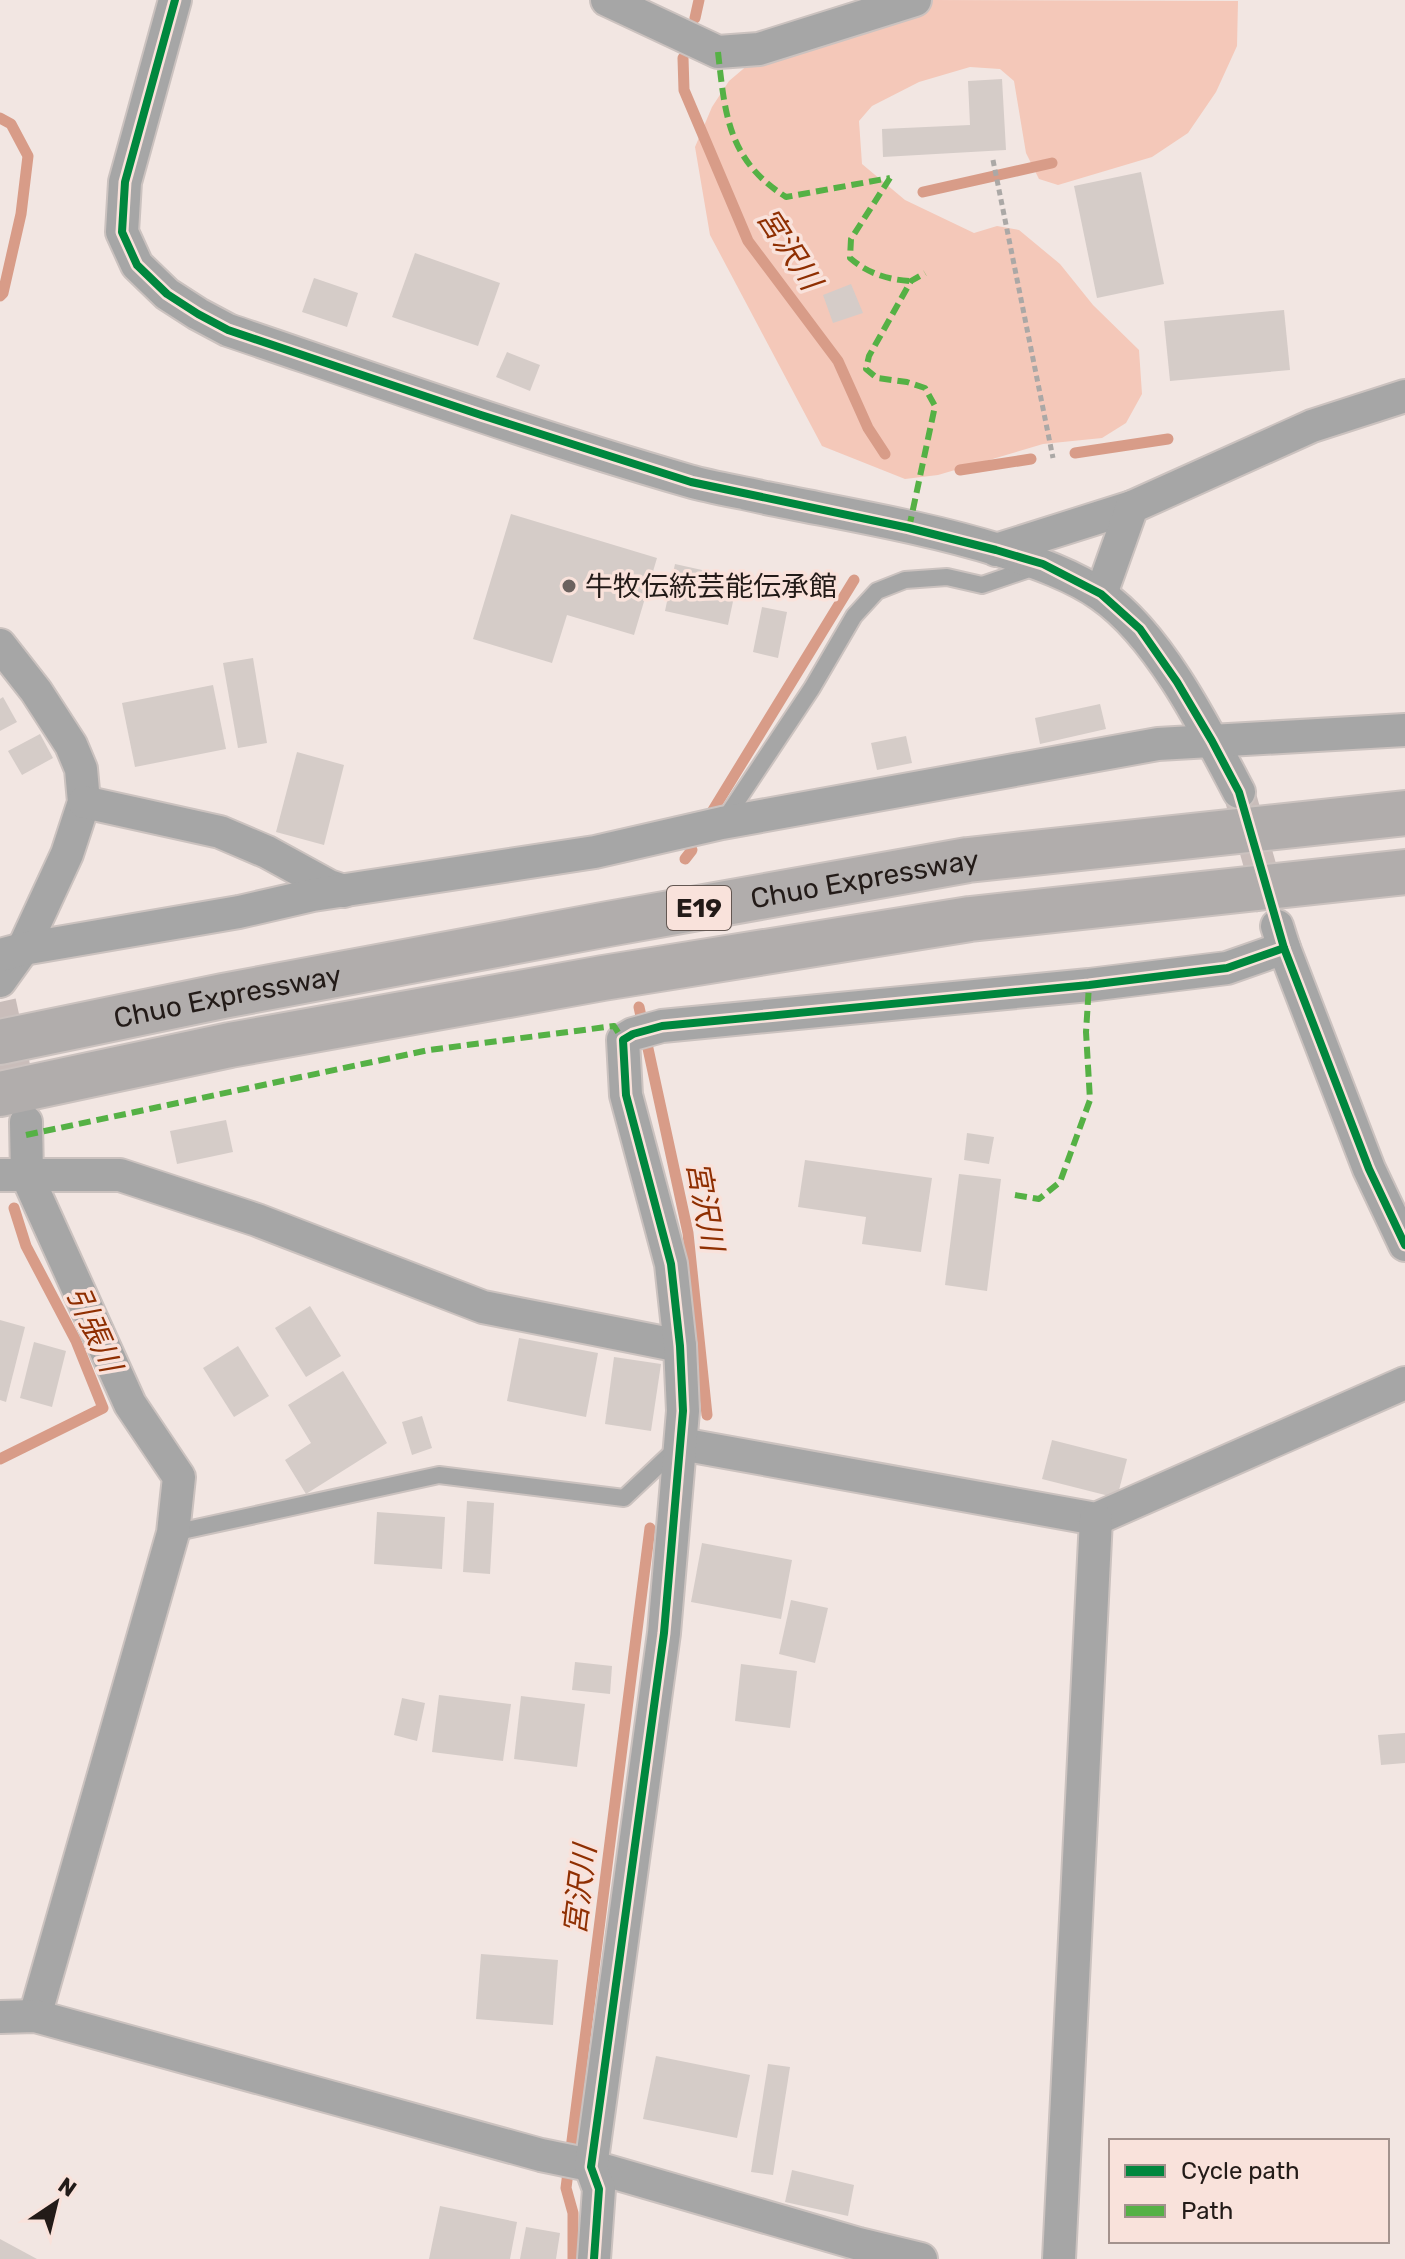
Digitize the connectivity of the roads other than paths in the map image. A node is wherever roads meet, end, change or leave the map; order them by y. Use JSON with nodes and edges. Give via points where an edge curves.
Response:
{"nodes":[{"id":1,"x":175,"y":0,"type":"edge"},
{"id":2,"x":607,"y":0,"type":"edge"},
{"id":3,"x":915,"y":0,"type":"edge"},
{"id":4,"x":1405,"y":396,"type":"edge"},
{"id":5,"x":1132,"y":507,"type":"junction"},
{"id":6,"x":996,"y":550,"type":"junction"},
{"id":7,"x":1043,"y":564,"type":"junction"},
{"id":8,"x":1101,"y":594,"type":"junction"},
{"id":9,"x":0,"y":645,"type":"edge"},
{"id":10,"x":1405,"y":730,"type":"edge"},
{"id":11,"x":1212,"y":741,"type":"junction"},
{"id":12,"x":1239,"y":792,"type":"tunnel mouth"},
{"id":13,"x":84,"y":802,"type":"junction"},
{"id":14,"x":1405,"y":813,"type":"edge"},
{"id":15,"x":722,"y":823,"type":"junction"},
{"id":16,"x":1405,"y":872,"type":"edge"},
{"id":17,"x":344,"y":891,"type":"junction"},
{"id":18,"x":11,"y":952,"type":"edge"},
{"id":19,"x":0,"y":981,"type":"edge"},
{"id":20,"x":0,"y":1042,"type":"edge"},
{"id":21,"x":13,"y":1108,"type":"edge"},
{"id":22,"x":14,"y":1175,"type":"edge"},
{"id":23,"x":1405,"y":1245,"type":"edge"},
{"id":24,"x":680,"y":1346,"type":"junction"},
{"id":25,"x":1405,"y":1383,"type":"edge"},
{"id":26,"x":681,"y":1444,"type":"junction"},
{"id":27,"x":1096,"y":1519,"type":"junction"},
{"id":28,"x":173,"y":1533,"type":"junction"},
{"id":29,"x":35,"y":2016,"type":"junction"},
{"id":30,"x":0,"y":2017,"type":"edge"},
{"id":31,"x":585,"y":2165,"type":"junction"},
{"id":32,"x":594,"y":2259,"type":"edge"},
{"id":33,"x":921,"y":2259,"type":"edge"},
{"id":34,"x":1059,"y":2259,"type":"edge"}],
"edges":[{"from":1,"to":6,"type":"street","via":[[125,182],[122,232],[137,265],[167,294],[228,330],[691,482]]},
{"from":2,"to":3,"type":"street","via":[[718,52],[759,49]]},
{"from":4,"to":5,"type":"street","via":[[1312,426]]},
{"from":5,"to":6,"type":"street"},
{"from":5,"to":8,"type":"street"},
{"from":6,"to":7,"type":"street"},
{"from":7,"to":8,"type":"street"},
{"from":7,"to":15,"type":"lane","via":[[982,585],[947,577],[905,580],[877,591],[854,616]]},
{"from":8,"to":11,"type":"street","via":[[1140,629]]},
{"from":9,"to":13,"type":"street","via":[[71,745],[81,769]]},
{"from":10,"to":11,"type":"street"},
{"from":11,"to":12,"type":"street"},
{"from":11,"to":15,"type":"street","via":[[1158,744]]},
{"from":13,"to":17,"type":"street","via":[[220,832]]},
{"from":13,"to":18,"type":"street","via":[[67,854]]},
{"from":14,"to":20,"type":"highway","name":"Chuo Expressway","number":"E19","via":[[968,860],[254,990]]},
{"from":15,"to":17,"type":"street","via":[[595,852]]},
{"from":16,"to":21,"type":"highway","name":"Chuo Expressway","number":"E19","via":[[954,922],[603,978],[292,1034]]},
{"from":17,"to":18,"type":"street"},
{"from":18,"to":19,"type":"street"},
{"from":21,"to":22,"type":"street"},
{"from":22,"to":24,"type":"street","via":[[120,1175],[257,1220],[483,1307]]},
{"from":22,"to":28,"type":"street","via":[[130,1404],[179,1477]]},
{"from":23,"to":24,"type":"street","via":[[1369,1169],[1280,937],[1227,968],[648,1030],[623,1040],[626,1095],[671,1264]]},
{"from":24,"to":26,"type":"street"},
{"from":25,"to":27,"type":"street"},
{"from":26,"to":27,"type":"street"},
{"from":26,"to":28,"type":"lane","via":[[624,1498],[439,1475]]},
{"from":26,"to":31,"type":"street","via":[[664,1633]]},
{"from":27,"to":34,"type":"street"},
{"from":28,"to":29,"type":"street"},
{"from":29,"to":30,"type":"street"},
{"from":29,"to":31,"type":"street"},
{"from":31,"to":32,"type":"street","via":[[599,2189]]},
{"from":31,"to":33,"type":"street"}]}
